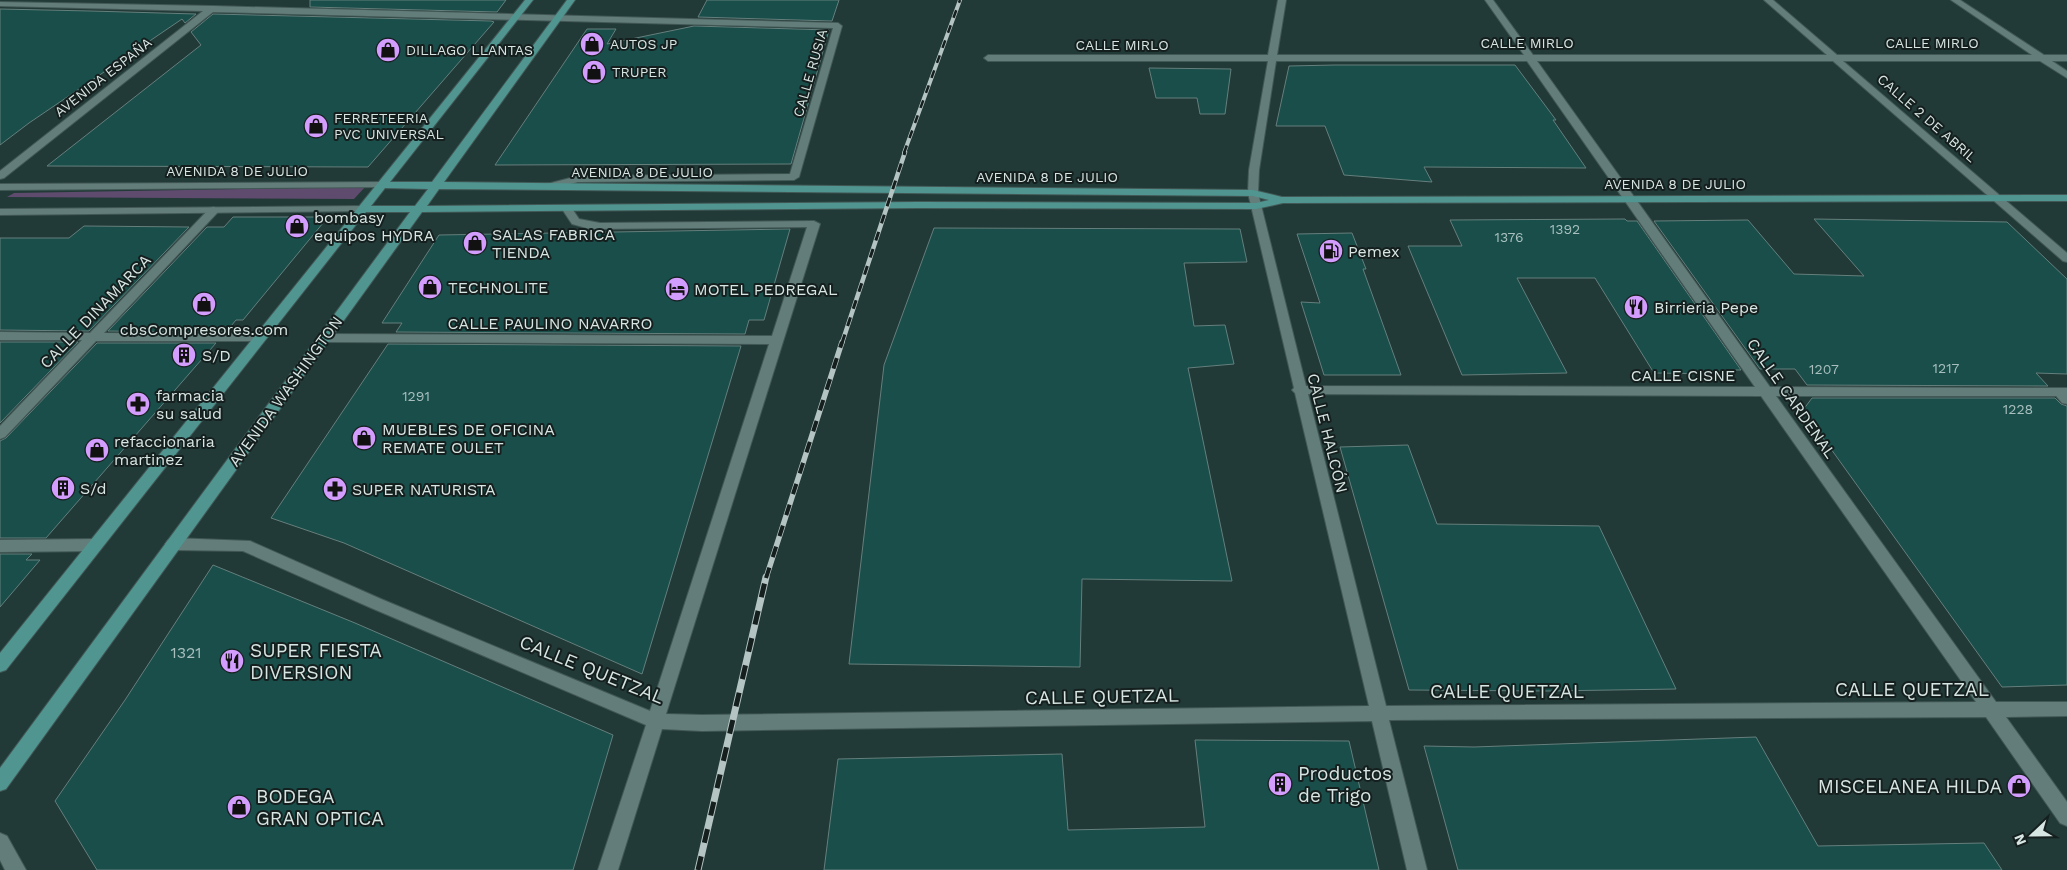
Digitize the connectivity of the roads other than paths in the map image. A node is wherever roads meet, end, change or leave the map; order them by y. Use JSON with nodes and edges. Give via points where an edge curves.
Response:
{"nodes":[{"id":1,"x":223,"y":0,"type":"edge"},
{"id":2,"x":529,"y":0,"type":"edge"},
{"id":3,"x":571,"y":0,"type":"edge"},
{"id":4,"x":1282,"y":0,"type":"edge"},
{"id":5,"x":1489,"y":0,"type":"edge"},
{"id":6,"x":1768,"y":0,"type":"edge"},
{"id":7,"x":1955,"y":0,"type":"edge"},
{"id":8,"x":0,"y":4,"type":"edge"},
{"id":9,"x":212,"y":9,"type":"junction"},
{"id":10,"x":516,"y":16,"type":"junction"},
{"id":11,"x":558,"y":17,"type":"junction"},
{"id":12,"x":1834,"y":56,"type":"junction"},
{"id":13,"x":1530,"y":57,"type":"junction"},
{"id":14,"x":988,"y":58,"type":"dead end"},
{"id":15,"x":2041,"y":58,"type":"junction"},
{"id":16,"x":2067,"y":58,"type":"edge"},
{"id":17,"x":1272,"y":59,"type":"junction"},
{"id":18,"x":2067,"y":75,"type":"edge"},
{"id":19,"x":0,"y":176,"type":"edge"},
{"id":20,"x":382,"y":185,"type":"junction"},
{"id":21,"x":434,"y":185,"type":"junction"},
{"id":22,"x":551,"y":186,"type":"junction"},
{"id":23,"x":0,"y":187,"type":"edge"},
{"id":24,"x":1998,"y":198,"type":"junction"},
{"id":25,"x":2067,"y":198,"type":"edge"},
{"id":26,"x":1254,"y":199,"type":"junction"},
{"id":27,"x":1630,"y":199,"type":"junction"},
{"id":28,"x":1283,"y":200,"type":"joint"},
{"id":29,"x":362,"y":209,"type":"junction"},
{"id":30,"x":418,"y":209,"type":"junction"},
{"id":31,"x":214,"y":210,"type":"junction"},
{"id":32,"x":567,"y":210,"type":"junction"},
{"id":33,"x":0,"y":212,"type":"edge"},
{"id":34,"x":2067,"y":258,"type":"edge"},
{"id":35,"x":0,"y":336,"type":"edge"},
{"id":36,"x":93,"y":337,"type":"junction"},
{"id":37,"x":260,"y":338,"type":"junction"},
{"id":38,"x":324,"y":338,"type":"junction"},
{"id":39,"x":777,"y":340,"type":"junction"},
{"id":40,"x":1299,"y":390,"type":"junction"},
{"id":41,"x":1767,"y":393,"type":"junction"},
{"id":42,"x":2064,"y":395,"type":"edge"},
{"id":43,"x":0,"y":434,"type":"edge"},
{"id":44,"x":173,"y":544,"type":"junction"},
{"id":45,"x":95,"y":545,"type":"junction"},
{"id":46,"x":0,"y":546,"type":"edge"},
{"id":47,"x":0,"y":665,"type":"edge"},
{"id":48,"x":2067,"y":709,"type":"edge"},
{"id":49,"x":1992,"y":710,"type":"junction"},
{"id":50,"x":1380,"y":713,"type":"junction"},
{"id":51,"x":656,"y":721,"type":"junction"},
{"id":52,"x":0,"y":783,"type":"edge"},
{"id":53,"x":2067,"y":817,"type":"edge"},
{"id":54,"x":0,"y":842,"type":"edge"},
{"id":55,"x":16,"y":870,"type":"edge"},
{"id":56,"x":608,"y":870,"type":"edge"},
{"id":57,"x":1417,"y":870,"type":"edge"}],
"edges":[{"from":1,"to":9,"type":"street","name":"AVENIDA ESPAÑA"},
{"from":2,"to":10,"type":"main road"},
{"from":3,"to":11,"type":"main road","name":"AVENIDA WASHINGTON"},
{"from":4,"to":17,"type":"street","name":"CALLE HALCÓN"},
{"from":5,"to":13,"type":"street","name":"CALLE CARDENAL"},
{"from":6,"to":12,"type":"street","name":"CALLE 2 DE ABRIL"},
{"from":7,"to":15,"type":"street"},
{"from":8,"to":9,"type":"street","name":"CALLE RUSIA"},
{"from":9,"to":10,"type":"street","name":"CALLE RUSIA"},
{"from":9,"to":19,"type":"street","name":"AVENIDA ESPAÑA"},
{"from":10,"to":11,"type":"street","name":"CALLE RUSIA"},
{"from":10,"to":20,"type":"main road"},
{"from":11,"to":21,"type":"main road","name":"AVENIDA WASHINGTON"},
{"from":11,"to":22,"type":"street","name":"CALLE RUSIA","via":[[838,26],[794,177],[578,179]]},
{"from":12,"to":13,"type":"street","name":"CALLE MIRLO"},
{"from":12,"to":15,"type":"street","name":"CALLE MIRLO"},
{"from":12,"to":24,"type":"street","name":"CALLE 2 DE ABRIL"},
{"from":13,"to":17,"type":"street","name":"CALLE MIRLO"},
{"from":13,"to":27,"type":"street","name":"CALLE CARDENAL"},
{"from":14,"to":17,"type":"street","name":"CALLE MIRLO"},
{"from":15,"to":16,"type":"street","name":"CALLE MIRLO"},
{"from":15,"to":18,"type":"street"},
{"from":17,"to":26,"type":"street","name":"CALLE HALCÓN","via":[[1254,170]]},
{"from":20,"to":21,"type":"main road","name":"AVENIDA 8 DE JULIO"},
{"from":20,"to":23,"type":"street","name":"AVENIDA 8 DE JULIO"},
{"from":20,"to":29,"type":"main road"},
{"from":21,"to":22,"type":"main road","name":"AVENIDA 8 DE JULIO"},
{"from":21,"to":30,"type":"main road","name":"AVENIDA WASHINGTON"},
{"from":22,"to":26,"type":"main road","name":"AVENIDA 8 DE JULIO"},
{"from":24,"to":25,"type":"main road","name":"AVENIDA 8 DE JULIO"},
{"from":24,"to":27,"type":"main road","name":"AVENIDA 8 DE JULIO"},
{"from":24,"to":34,"type":"street","name":"CALLE 2 DE ABRIL"},
{"from":26,"to":28,"type":"main road","name":"AVENIDA 8 DE JULIO"},
{"from":26,"to":32,"type":"main road","name":"AVENIDA 8 DE JULIO"},
{"from":26,"to":40,"type":"street","name":"CALLE HALCÓN"},
{"from":27,"to":28,"type":"main road","name":"AVENIDA 8 DE JULIO"},
{"from":27,"to":41,"type":"street","name":"CALLE CARDENAL"},
{"from":29,"to":30,"type":"main road","name":"AVENIDA 8 DE JULIO"},
{"from":29,"to":31,"type":"street","name":"AVENIDA 8 DE JULIO"},
{"from":29,"to":37,"type":"main road"},
{"from":30,"to":32,"type":"main road","name":"AVENIDA 8 DE JULIO"},
{"from":30,"to":38,"type":"main road","name":"AVENIDA WASHINGTON"},
{"from":31,"to":33,"type":"street","name":"AVENIDA 8 DE JULIO"},
{"from":31,"to":36,"type":"street","name":"CALLE DINAMARCA"},
{"from":32,"to":39,"type":"street","via":[[573,221],[584,225],[814,224]]},
{"from":35,"to":36,"type":"street"},
{"from":36,"to":37,"type":"street"},
{"from":36,"to":43,"type":"street","name":"CALLE DINAMARCA"},
{"from":37,"to":45,"type":"main road"},
{"from":38,"to":39,"type":"street","name":"CALLE PAULINO NAVARRO"},
{"from":38,"to":44,"type":"main road","name":"AVENIDA WASHINGTON"},
{"from":39,"to":51,"type":"street"},
{"from":40,"to":41,"type":"street","name":"CALLE CISNE"},
{"from":40,"to":50,"type":"street","name":"CALLE HALCÓN"},
{"from":41,"to":42,"type":"street","name":"CALLE CISNE"},
{"from":41,"to":49,"type":"street","name":"CALLE CARDENAL"},
{"from":44,"to":51,"type":"street","name":"CALLE QUETZAL","via":[[244,545]]},
{"from":44,"to":52,"type":"main road","name":"AVENIDA WASHINGTON"},
{"from":45,"to":46,"type":"street"},
{"from":45,"to":47,"type":"main road"},
{"from":48,"to":49,"type":"street","name":"CALLE QUETZAL"},
{"from":49,"to":50,"type":"street","name":"CALLE QUETZAL"},
{"from":49,"to":53,"type":"street","name":"CALLE CARDENAL"},
{"from":50,"to":51,"type":"street","name":"CALLE QUETZAL","via":[[702,723]]},
{"from":50,"to":57,"type":"street","name":"CALLE HALCÓN"},
{"from":51,"to":56,"type":"street"},
{"from":54,"to":55,"type":"street"}]}
